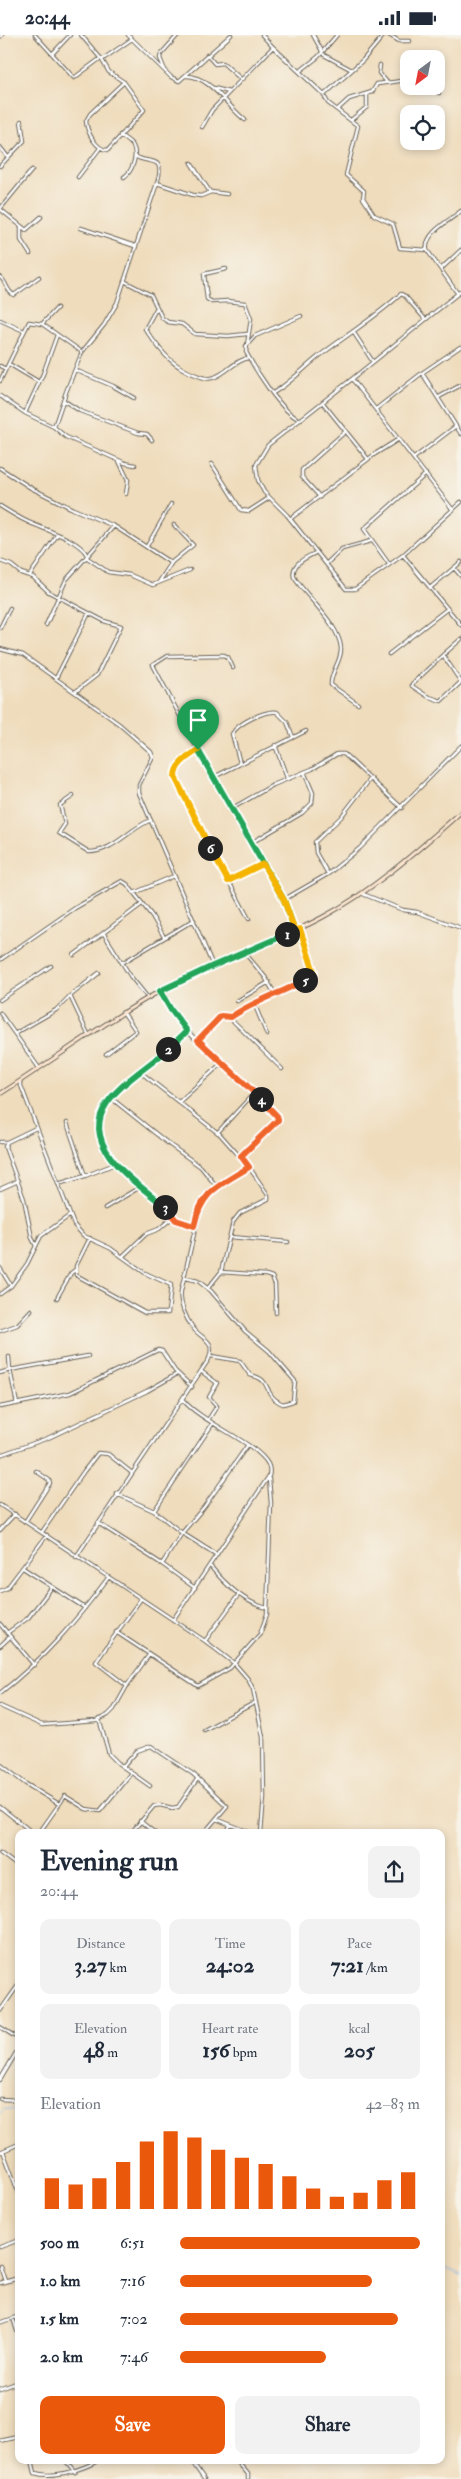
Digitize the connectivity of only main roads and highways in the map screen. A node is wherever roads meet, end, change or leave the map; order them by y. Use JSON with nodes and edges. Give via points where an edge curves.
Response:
{"nodes":[{"id":1,"x":461,"y":812,"type":"edge"},
{"id":2,"x":0,"y":1094,"type":"edge"}],
"edges":[{"from":1,"to":2,"type":"main road","via":[[363,893],[300,929],[160,991],[88,1034]]}]}
